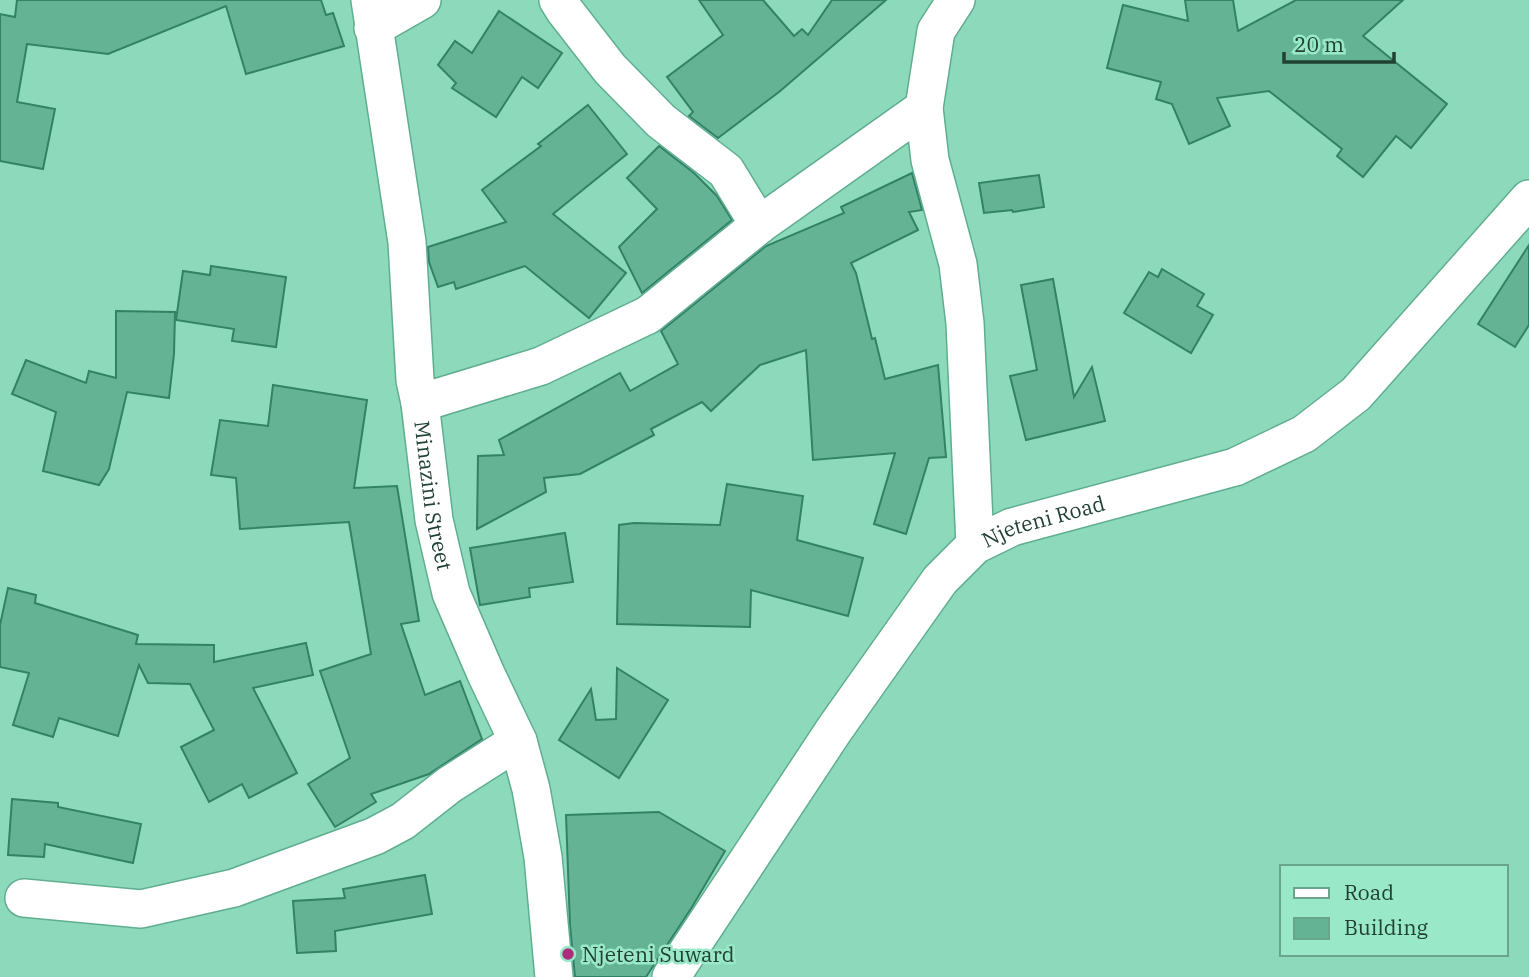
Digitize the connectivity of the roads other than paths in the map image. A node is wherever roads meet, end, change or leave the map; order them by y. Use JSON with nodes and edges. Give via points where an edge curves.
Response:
{"nodes":[{"id":1,"x":422,"y":0,"type":"edge"},
{"id":2,"x":558,"y":0,"type":"edge"},
{"id":3,"x":956,"y":0,"type":"edge"},
{"id":4,"x":372,"y":14,"type":"edge"},
{"id":5,"x":924,"y":108,"type":"junction"},
{"id":6,"x":1529,"y":199,"type":"edge"},
{"id":7,"x":759,"y":225,"type":"junction"},
{"id":8,"x":420,"y":403,"type":"junction"},
{"id":9,"x":975,"y":545,"type":"junction"},
{"id":10,"x":518,"y":741,"type":"junction"},
{"id":11,"x":24,"y":898,"type":"dead end"},
{"id":12,"x":554,"y":977,"type":"edge"},
{"id":13,"x":671,"y":977,"type":"edge"}],
"edges":[{"from":1,"to":4,"type":"street"},
{"from":2,"to":7,"type":"street","via":[[610,69],[661,121],[726,171]]},
{"from":3,"to":5,"type":"street","via":[[936,31]]},
{"from":4,"to":8,"type":"street","name":"Minazini Street","via":[[407,243]]},
{"from":5,"to":7,"type":"street"},
{"from":5,"to":9,"type":"street","via":[[930,160],[958,264],[965,323]]},
{"from":6,"to":9,"type":"street","name":"Njeteni Road","via":[[1356,394],[1304,434],[1235,467],[1012,527]]},
{"from":7,"to":8,"type":"street","via":[[648,315],[541,366]]},
{"from":8,"to":10,"type":"street","name":"Minazini Street","via":[[434,520],[451,593]]},
{"from":9,"to":13,"type":"street","name":"Njeteni Road","via":[[940,580],[834,730]]},
{"from":10,"to":11,"type":"street","via":[[384,831],[234,888],[141,909]]},
{"from":10,"to":12,"type":"street","name":"Minazini Street","via":[[543,857]]}]}
